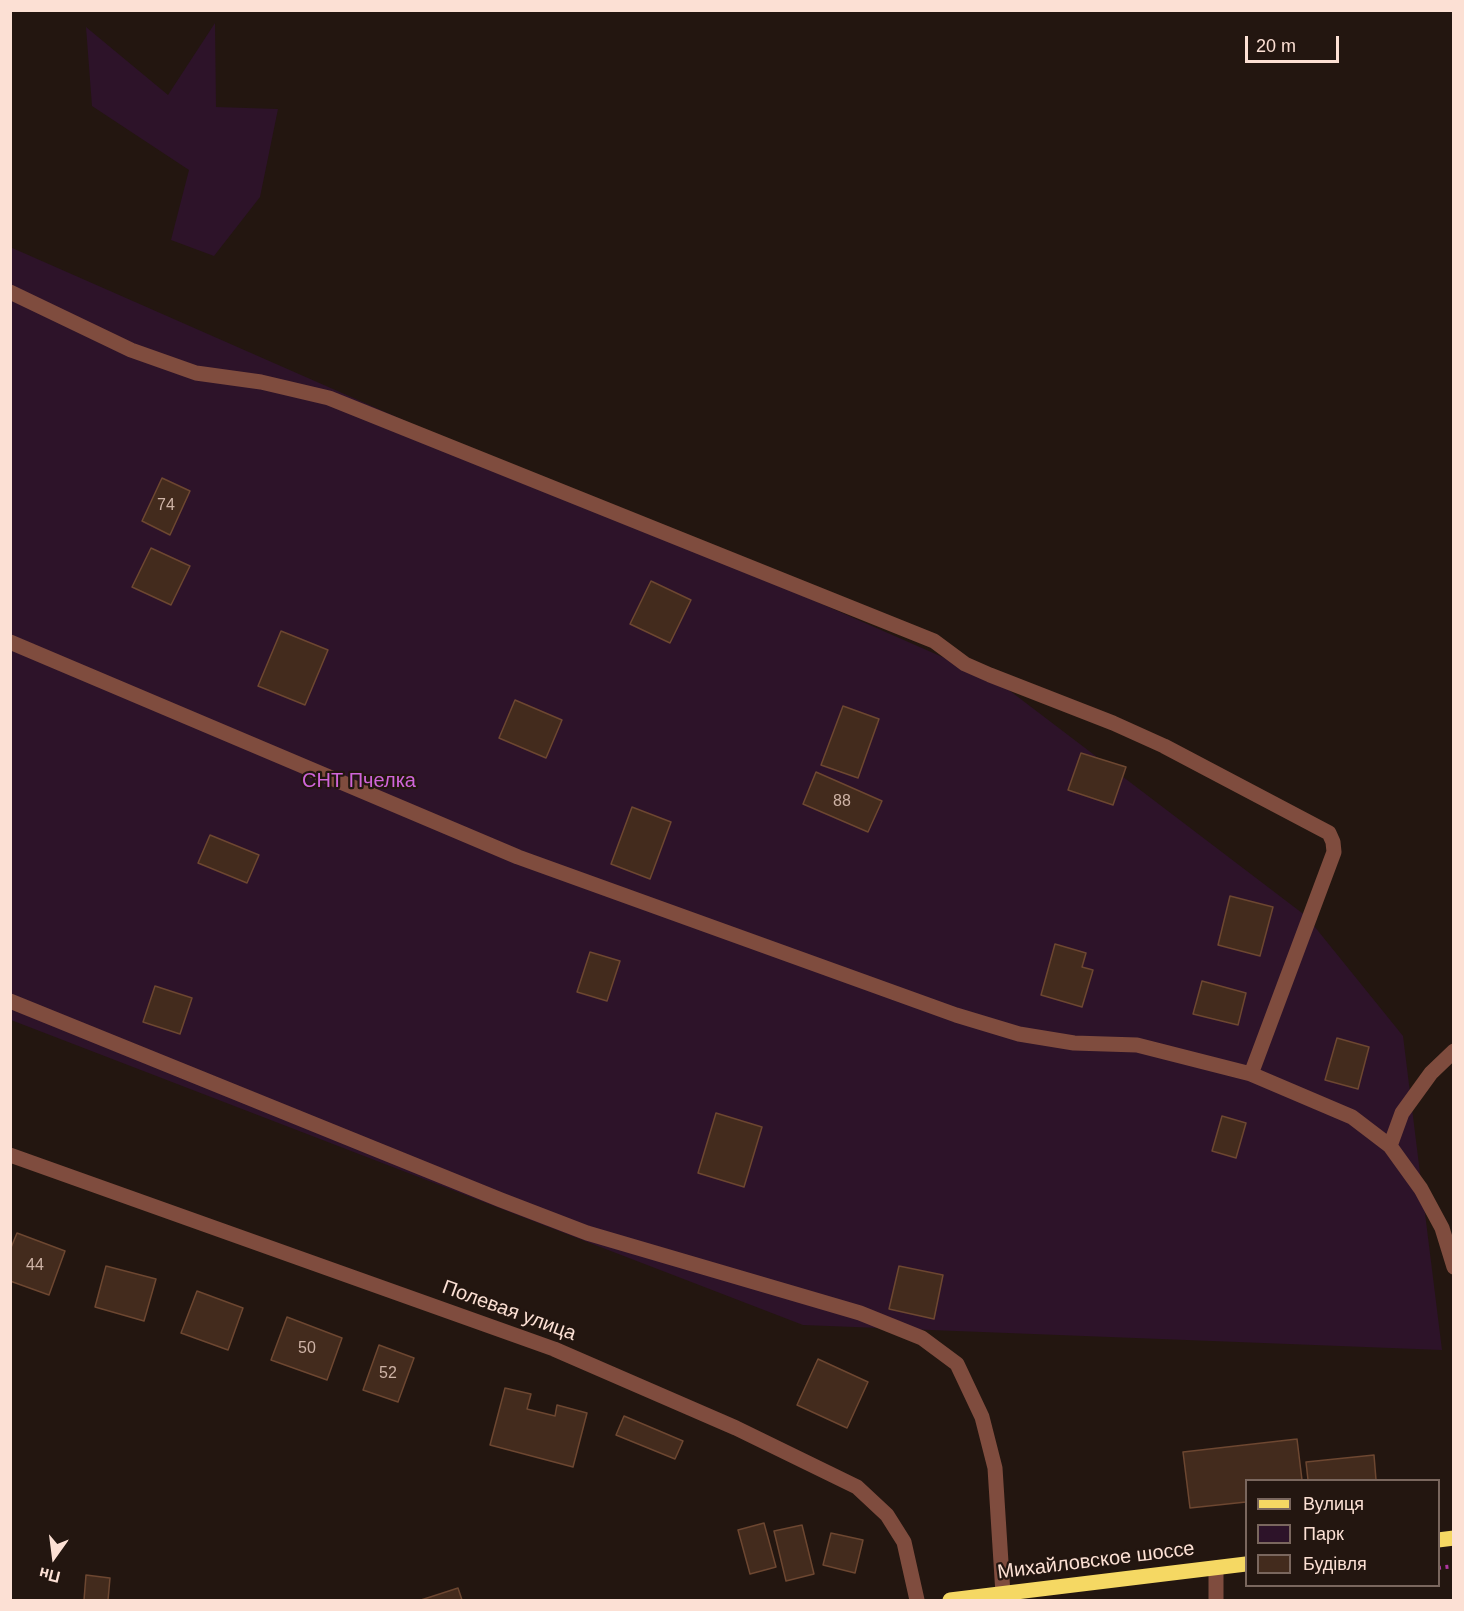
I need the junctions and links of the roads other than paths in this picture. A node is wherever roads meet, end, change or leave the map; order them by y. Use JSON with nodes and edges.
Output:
{"nodes":[{"id":1,"x":10,"y":292,"type":"edge"},
{"id":2,"x":10,"y":642,"type":"edge"},
{"id":3,"x":10,"y":1001,"type":"edge"},
{"id":4,"x":1454,"y":1051,"type":"edge"},
{"id":5,"x":1251,"y":1074,"type":"junction"},
{"id":6,"x":1390,"y":1146,"type":"junction"},
{"id":7,"x":10,"y":1155,"type":"edge"},
{"id":8,"x":1454,"y":1268,"type":"edge"},
{"id":9,"x":1245,"y":1564,"type":"edge"},
{"id":10,"x":1216,"y":1568,"type":"junction"},
{"id":11,"x":1003,"y":1594,"type":"junction"},
{"id":12,"x":917,"y":1600,"type":"edge"},
{"id":13,"x":950,"y":1600,"type":"edge"},
{"id":14,"x":1216,"y":1600,"type":"edge"}],
"edges":[{"from":1,"to":5,"type":"street"},
{"from":2,"to":5,"type":"street"},
{"from":3,"to":11,"type":"street"},
{"from":4,"to":6,"type":"street"},
{"from":5,"to":6,"type":"street"},
{"from":6,"to":8,"type":"street"},
{"from":7,"to":12,"type":"street","name":"Полевая улица"},
{"from":9,"to":10,"type":"main road","name":"Михайловское шоссе"},
{"from":10,"to":11,"type":"main road","name":"Михайловское шоссе"},
{"from":10,"to":14,"type":"street"},
{"from":11,"to":13,"type":"main road","name":"Михайловское шоссе"}]}
